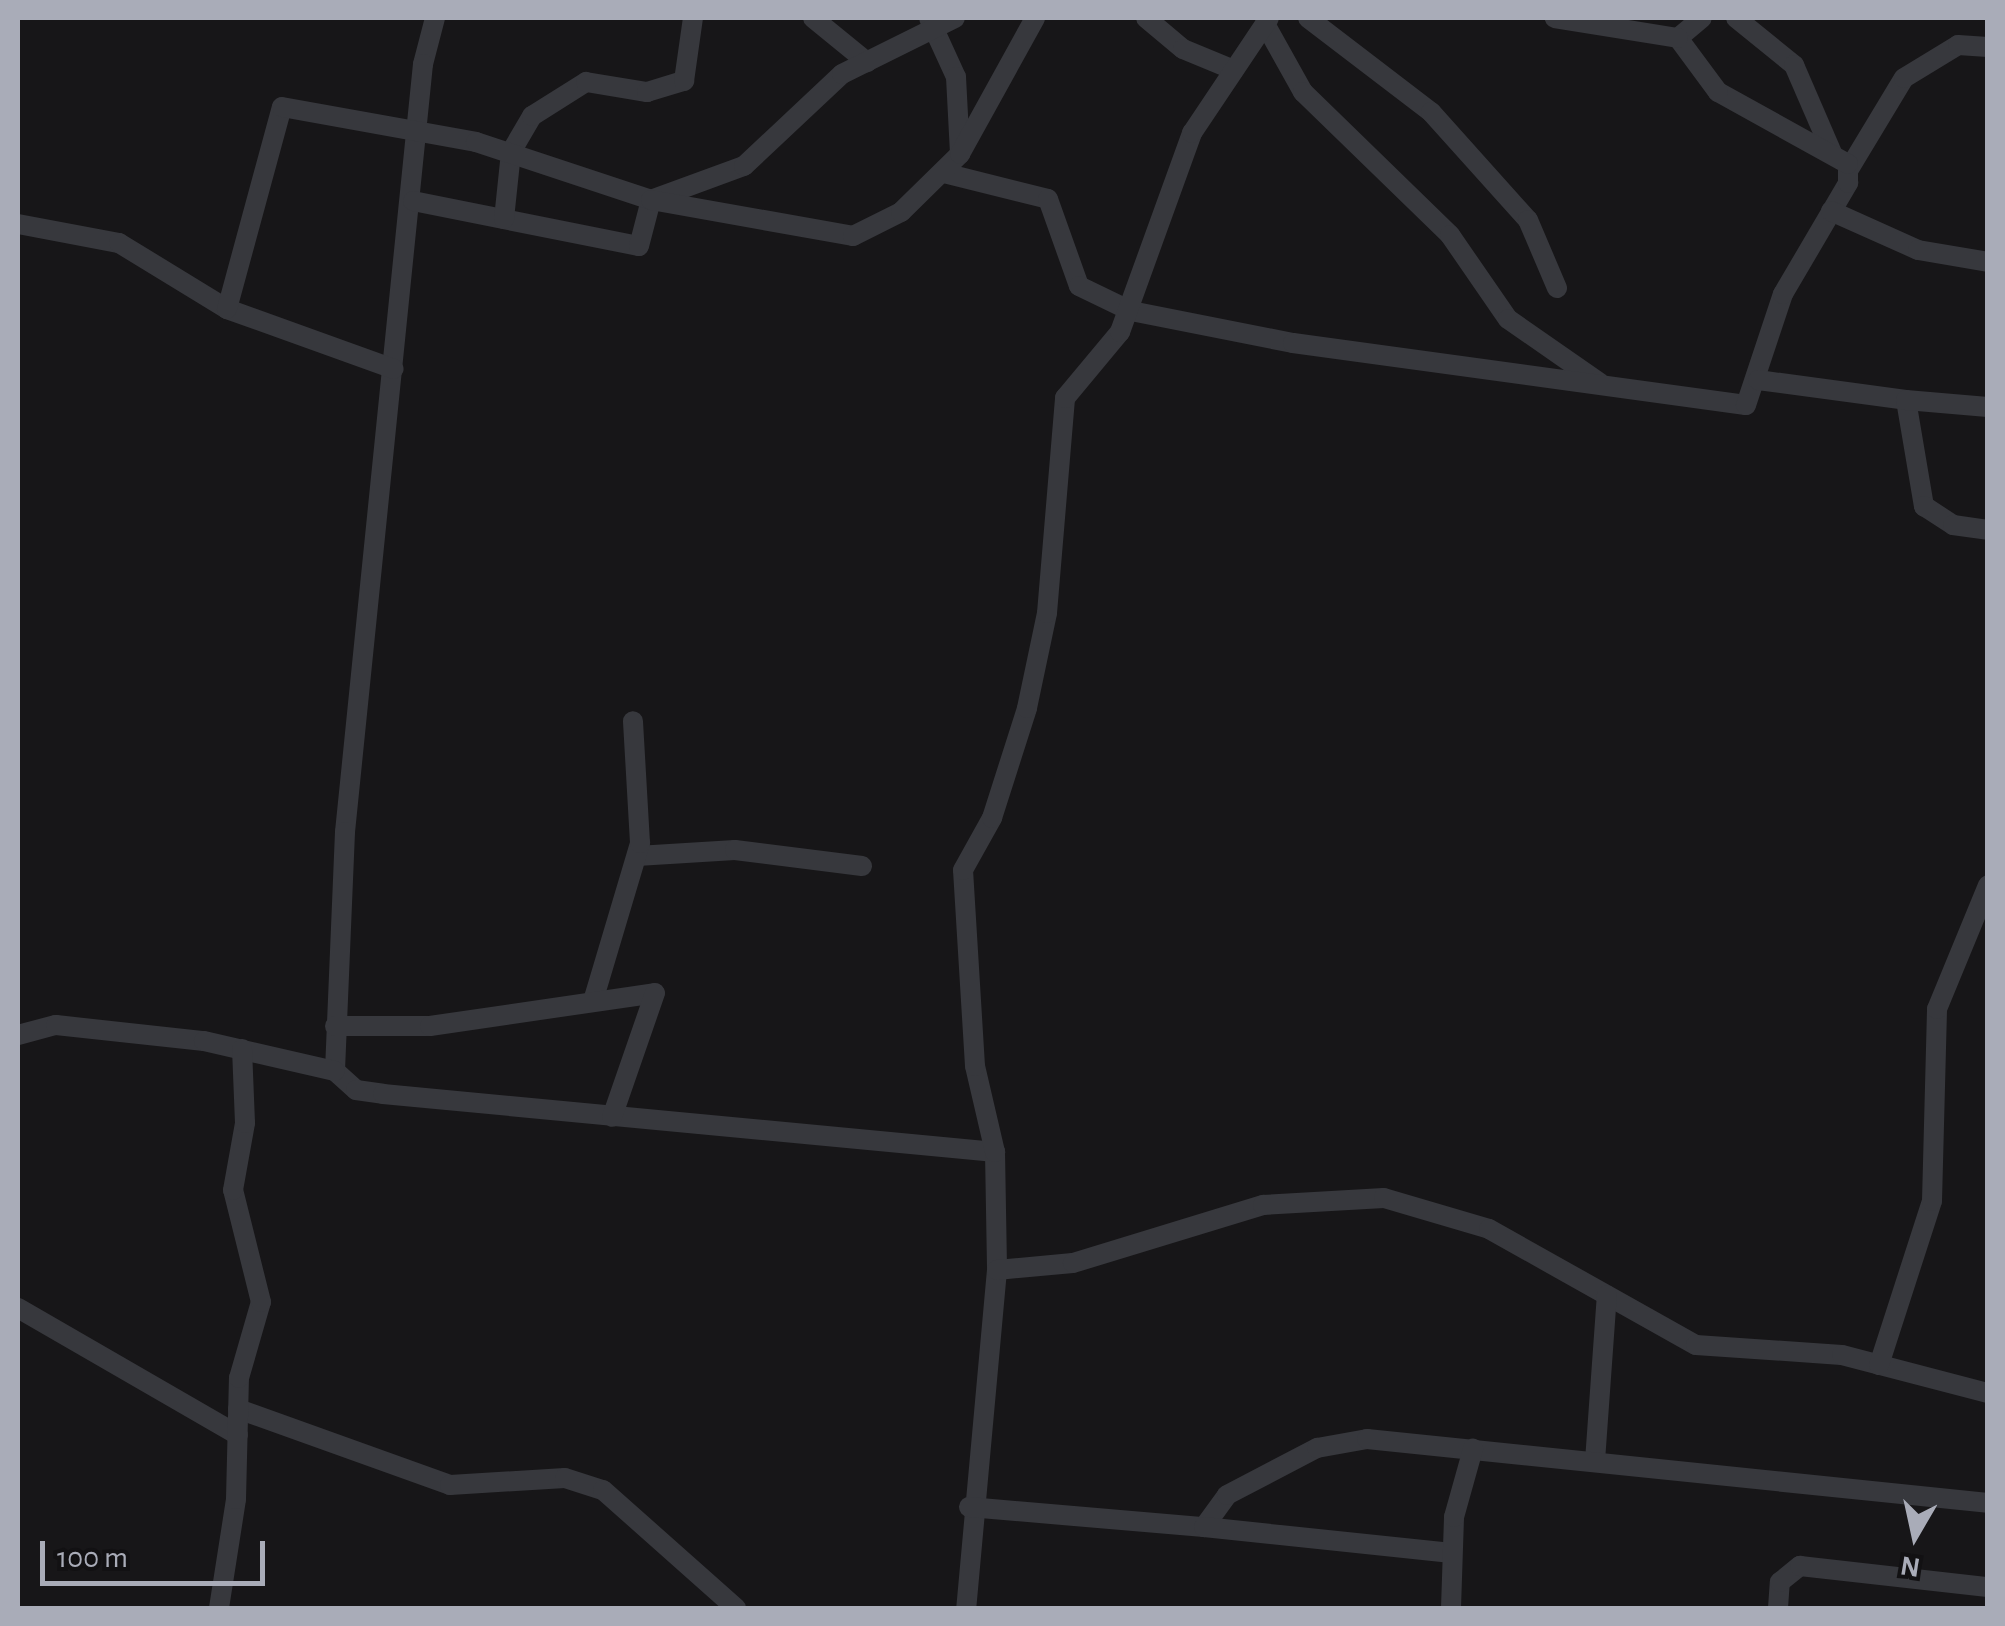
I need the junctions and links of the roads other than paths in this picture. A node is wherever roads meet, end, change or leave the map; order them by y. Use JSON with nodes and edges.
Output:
{"nodes":[{"id":1,"x":435,"y":18,"type":"edge"},
{"id":2,"x":694,"y":18,"type":"edge"},
{"id":3,"x":814,"y":18,"type":"edge"},
{"id":4,"x":1035,"y":18,"type":"edge"},
{"id":5,"x":1146,"y":18,"type":"edge"},
{"id":6,"x":1308,"y":18,"type":"edge"},
{"id":7,"x":1555,"y":18,"type":"edge"},
{"id":8,"x":1702,"y":18,"type":"edge"},
{"id":9,"x":1736,"y":18,"type":"edge"},
{"id":10,"x":1268,"y":20,"type":"edge"},
{"id":11,"x":941,"y":22,"type":"edge"},
{"id":12,"x":1678,"y":38,"type":"junction"},
{"id":13,"x":1988,"y":47,"type":"edge"},
{"id":14,"x":867,"y":62,"type":"junction"},
{"id":15,"x":1234,"y":70,"type":"junction"},
{"id":16,"x":418,"y":132,"type":"junction"},
{"id":17,"x":511,"y":152,"type":"junction"},
{"id":18,"x":1832,"y":153,"type":"junction"},
{"id":19,"x":960,"y":154,"type":"junction"},
{"id":20,"x":1849,"y":169,"type":"junction"},
{"id":21,"x":944,"y":173,"type":"junction"},
{"id":22,"x":413,"y":200,"type":"junction"},
{"id":23,"x":651,"y":200,"type":"junction"},
{"id":24,"x":1830,"y":211,"type":"junction"},
{"id":25,"x":504,"y":219,"type":"junction"},
{"id":26,"x":18,"y":224,"type":"edge"},
{"id":27,"x":1988,"y":262,"type":"edge"},
{"id":28,"x":1557,"y":288,"type":"dead end"},
{"id":29,"x":227,"y":309,"type":"junction"},
{"id":30,"x":1131,"y":311,"type":"junction"},
{"id":31,"x":394,"y":368,"type":"junction"},
{"id":32,"x":1758,"y":380,"type":"junction"},
{"id":33,"x":1605,"y":386,"type":"junction"},
{"id":34,"x":1906,"y":400,"type":"junction"},
{"id":35,"x":1988,"y":407,"type":"edge"},
{"id":36,"x":1988,"y":530,"type":"edge"},
{"id":37,"x":633,"y":721,"type":"dead end"},
{"id":38,"x":637,"y":856,"type":"junction"},
{"id":39,"x":862,"y":866,"type":"dead end"},
{"id":40,"x":1986,"y":891,"type":"edge"},
{"id":41,"x":593,"y":1001,"type":"junction"},
{"id":42,"x":335,"y":1026,"type":"junction"},
{"id":43,"x":18,"y":1035,"type":"edge"},
{"id":44,"x":242,"y":1048,"type":"junction"},
{"id":45,"x":335,"y":1071,"type":"junction"},
{"id":46,"x":612,"y":1116,"type":"junction"},
{"id":47,"x":994,"y":1152,"type":"junction"},
{"id":48,"x":998,"y":1270,"type":"junction"},
{"id":49,"x":1607,"y":1295,"type":"junction"},
{"id":50,"x":18,"y":1308,"type":"edge"},
{"id":51,"x":1878,"y":1365,"type":"junction"},
{"id":52,"x":1988,"y":1393,"type":"edge"},
{"id":53,"x":238,"y":1410,"type":"junction"},
{"id":54,"x":238,"y":1435,"type":"junction"},
{"id":55,"x":1473,"y":1449,"type":"junction"},
{"id":56,"x":1595,"y":1461,"type":"junction"},
{"id":57,"x":1988,"y":1502,"type":"edge"},
{"id":58,"x":969,"y":1507,"type":"junction"},
{"id":59,"x":1204,"y":1527,"type":"junction"},
{"id":60,"x":1452,"y":1553,"type":"junction"},
{"id":61,"x":1988,"y":1587,"type":"edge"},
{"id":62,"x":219,"y":1608,"type":"edge"},
{"id":63,"x":736,"y":1608,"type":"edge"},
{"id":64,"x":966,"y":1608,"type":"edge"},
{"id":65,"x":1450,"y":1608,"type":"edge"},
{"id":66,"x":1778,"y":1608,"type":"edge"}],
"edges":[{"from":1,"to":16,"type":"street"},
{"from":2,"to":17,"type":"street"},
{"from":3,"to":14,"type":"street"},
{"from":4,"to":19,"type":"street"},
{"from":5,"to":15,"type":"street"},
{"from":6,"to":28,"type":"street"},
{"from":7,"to":12,"type":"street"},
{"from":8,"to":12,"type":"street"},
{"from":9,"to":18,"type":"street"},
{"from":10,"to":15,"type":"street"},
{"from":10,"to":33,"type":"street"},
{"from":11,"to":14,"type":"street"},
{"from":11,"to":19,"type":"street"},
{"from":12,"to":18,"type":"street"},
{"from":13,"to":20,"type":"street"},
{"from":14,"to":23,"type":"street"},
{"from":15,"to":30,"type":"street"},
{"from":16,"to":17,"type":"street"},
{"from":16,"to":22,"type":"street"},
{"from":16,"to":29,"type":"street"},
{"from":17,"to":23,"type":"street"},
{"from":17,"to":25,"type":"street"},
{"from":18,"to":20,"type":"street"},
{"from":19,"to":21,"type":"street"},
{"from":20,"to":24,"type":"street"},
{"from":21,"to":23,"type":"street"},
{"from":21,"to":30,"type":"street"},
{"from":22,"to":25,"type":"street"},
{"from":22,"to":31,"type":"street"},
{"from":23,"to":25,"type":"street"},
{"from":24,"to":27,"type":"street"},
{"from":24,"to":32,"type":"street"},
{"from":26,"to":29,"type":"street"},
{"from":29,"to":31,"type":"street"},
{"from":30,"to":33,"type":"street"},
{"from":30,"to":47,"type":"street"},
{"from":31,"to":42,"type":"street"},
{"from":32,"to":33,"type":"street"},
{"from":32,"to":34,"type":"street"},
{"from":34,"to":35,"type":"street"},
{"from":34,"to":36,"type":"street"},
{"from":37,"to":38,"type":"street"},
{"from":38,"to":39,"type":"street"},
{"from":38,"to":41,"type":"street"},
{"from":40,"to":51,"type":"street"},
{"from":41,"to":42,"type":"street"},
{"from":41,"to":46,"type":"street"},
{"from":42,"to":45,"type":"street"},
{"from":43,"to":44,"type":"street"},
{"from":44,"to":45,"type":"street"},
{"from":44,"to":53,"type":"street"},
{"from":45,"to":46,"type":"street"},
{"from":46,"to":47,"type":"street"},
{"from":47,"to":48,"type":"street"},
{"from":48,"to":49,"type":"street"},
{"from":48,"to":58,"type":"street"},
{"from":49,"to":51,"type":"street"},
{"from":49,"to":56,"type":"street"},
{"from":50,"to":54,"type":"street"},
{"from":51,"to":52,"type":"street"},
{"from":53,"to":54,"type":"street"},
{"from":53,"to":63,"type":"street"},
{"from":54,"to":62,"type":"street"},
{"from":55,"to":56,"type":"street"},
{"from":55,"to":59,"type":"street"},
{"from":55,"to":60,"type":"street"},
{"from":56,"to":57,"type":"street"},
{"from":58,"to":59,"type":"street"},
{"from":58,"to":64,"type":"street"},
{"from":59,"to":60,"type":"street"},
{"from":60,"to":65,"type":"street"},
{"from":61,"to":66,"type":"street"}]}
